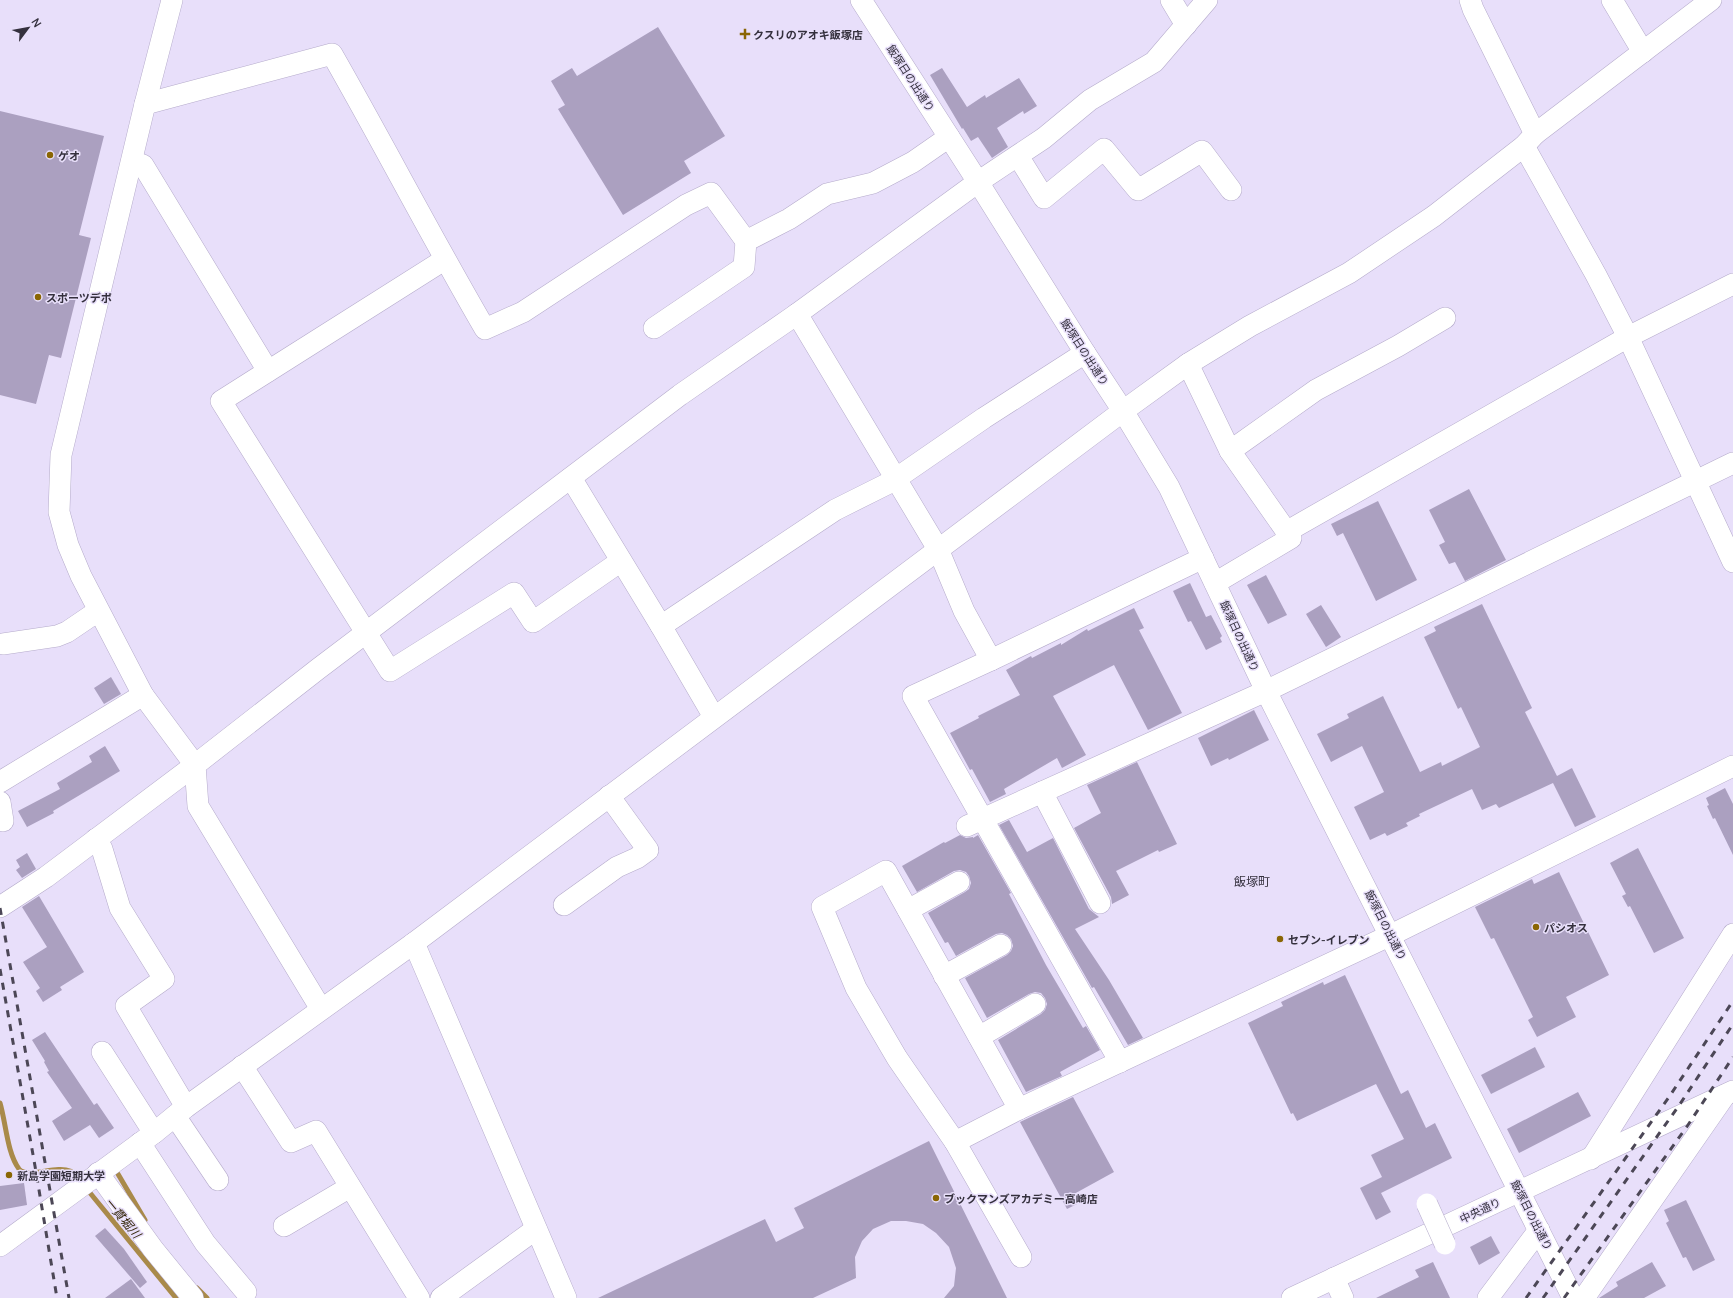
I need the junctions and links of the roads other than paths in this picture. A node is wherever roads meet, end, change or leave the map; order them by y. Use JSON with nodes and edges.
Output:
{"nodes":[{"id":1,"x":172,"y":0,"type":"edge"},
{"id":2,"x":861,"y":0,"type":"edge"},
{"id":3,"x":1171,"y":0,"type":"edge"},
{"id":4,"x":1207,"y":0,"type":"edge"},
{"id":5,"x":1470,"y":0,"type":"edge"},
{"id":6,"x":1612,"y":0,"type":"edge"},
{"id":7,"x":1711,"y":0,"type":"edge"},
{"id":8,"x":1186,"y":25,"type":"junction"},
{"id":9,"x":1643,"y":52,"type":"junction"},
{"id":10,"x":145,"y":104,"type":"junction"},
{"id":11,"x":949,"y":137,"type":"junction"},
{"id":12,"x":1530,"y":140,"type":"junction"},
{"id":13,"x":1018,"y":156,"type":"junction"},
{"id":14,"x":132,"y":161,"type":"junction"},
{"id":15,"x":978,"y":182,"type":"junction"},
{"id":16,"x":1231,"y":190,"type":"dead end"},
{"id":17,"x":746,"y":241,"type":"junction"},
{"id":18,"x":444,"y":260,"type":"junction"},
{"id":19,"x":1733,"y":284,"type":"edge"},
{"id":20,"x":797,"y":314,"type":"junction"},
{"id":21,"x":1445,"y":318,"type":"dead end"},
{"id":22,"x":654,"y":328,"type":"dead end"},
{"id":23,"x":1628,"y":337,"type":"junction"},
{"id":24,"x":1084,"y":353,"type":"junction"},
{"id":25,"x":1188,"y":364,"type":"junction"},
{"id":26,"x":268,"y":371,"type":"junction"},
{"id":27,"x":1123,"y":411,"type":"junction"},
{"id":28,"x":1230,"y":451,"type":"junction"},
{"id":29,"x":1733,"y":463,"type":"edge"},
{"id":30,"x":571,"y":478,"type":"junction"},
{"id":31,"x":896,"y":479,"type":"junction"},
{"id":32,"x":1694,"y":480,"type":"junction"},
{"id":33,"x":1286,"y":532,"type":"junction"},
{"id":34,"x":938,"y":549,"type":"junction"},
{"id":35,"x":1203,"y":558,"type":"junction"},
{"id":36,"x":621,"y":561,"type":"junction"},
{"id":37,"x":1733,"y":562,"type":"edge"},
{"id":38,"x":1215,"y":583,"type":"junction"},
{"id":39,"x":98,"y":611,"type":"junction"},
{"id":40,"x":661,"y":626,"type":"junction"},
{"id":41,"x":366,"y":633,"type":"junction"},
{"id":42,"x":3,"y":644,"type":"dead end"},
{"id":43,"x":991,"y":660,"type":"junction"},
{"id":44,"x":1266,"y":690,"type":"junction"},
{"id":45,"x":143,"y":695,"type":"junction"},
{"id":46,"x":714,"y":717,"type":"junction"},
{"id":47,"x":195,"y":765,"type":"junction"},
{"id":48,"x":1733,"y":766,"type":"edge"},
{"id":49,"x":0,"y":782,"type":"edge"},
{"id":50,"x":1042,"y":792,"type":"junction"},
{"id":51,"x":609,"y":796,"type":"junction"},
{"id":52,"x":974,"y":823,"type":"junction"},
{"id":53,"x":96,"y":839,"type":"junction"},
{"id":54,"x":959,"y":882,"type":"dead end"},
{"id":55,"x":1100,"y":903,"type":"dead end"},
{"id":56,"x":564,"y":905,"type":"dead end"},
{"id":57,"x":0,"y":907,"type":"edge"},
{"id":58,"x":908,"y":910,"type":"junction"},
{"id":59,"x":1733,"y":934,"type":"edge"},
{"id":60,"x":1390,"y":935,"type":"junction"},
{"id":61,"x":414,"y":943,"type":"junction"},
{"id":62,"x":1001,"y":945,"type":"dead end"},
{"id":63,"x":944,"y":976,"type":"junction"},
{"id":64,"x":1035,"y":1004,"type":"dead end"},
{"id":65,"x":321,"y":1009,"type":"junction"},
{"id":66,"x":979,"y":1037,"type":"junction"},
{"id":67,"x":102,"y":1052,"type":"dead end"},
{"id":68,"x":1120,"y":1062,"type":"junction"},
{"id":69,"x":242,"y":1066,"type":"junction"},
{"id":70,"x":1731,"y":1089,"type":"edge"},
{"id":71,"x":1019,"y":1109,"type":"junction"},
{"id":72,"x":180,"y":1112,"type":"junction"},
{"id":73,"x":147,"y":1138,"type":"junction"},
{"id":74,"x":955,"y":1142,"type":"junction"},
{"id":75,"x":1591,"y":1158,"type":"junction"},
{"id":76,"x":218,"y":1180,"type":"dead end"},
{"id":77,"x":88,"y":1181,"type":"junction"},
{"id":78,"x":350,"y":1187,"type":"junction"},
{"id":79,"x":1520,"y":1191,"type":"junction"},
{"id":80,"x":1427,"y":1204,"type":"dead end"},
{"id":81,"x":284,"y":1226,"type":"dead end"},
{"id":82,"x":536,"y":1229,"type":"junction"},
{"id":83,"x":1539,"y":1230,"type":"junction"},
{"id":84,"x":1445,"y":1244,"type":"dead end"},
{"id":85,"x":0,"y":1246,"type":"edge"},
{"id":86,"x":1021,"y":1257,"type":"dead end"},
{"id":87,"x":1334,"y":1278,"type":"junction"},
{"id":88,"x":246,"y":1292,"type":"dead end"},
{"id":89,"x":193,"y":1298,"type":"edge"},
{"id":90,"x":418,"y":1298,"type":"edge"},
{"id":91,"x":441,"y":1298,"type":"edge"},
{"id":92,"x":566,"y":1298,"type":"edge"},
{"id":93,"x":1292,"y":1298,"type":"edge"},
{"id":94,"x":1343,"y":1298,"type":"edge"},
{"id":95,"x":1488,"y":1298,"type":"edge"},
{"id":96,"x":1573,"y":1298,"type":"edge"},
{"id":97,"x":1584,"y":1298,"type":"edge"}],
"edges":[{"from":1,"to":10,"type":"street"},
{"from":2,"to":11,"type":"street","name":"飯塚日の出通り"},
{"from":3,"to":8,"type":"street"},
{"from":4,"to":8,"type":"street"},
{"from":5,"to":12,"type":"street"},
{"from":6,"to":9,"type":"street"},
{"from":7,"to":9,"type":"street"},
{"from":8,"to":13,"type":"street"},
{"from":9,"to":12,"type":"street"},
{"from":10,"to":14,"type":"street"},
{"from":10,"to":18,"type":"street"},
{"from":11,"to":15,"type":"street","name":"飯塚日の出通り"},
{"from":11,"to":17,"type":"street"},
{"from":12,"to":23,"type":"street"},
{"from":12,"to":25,"type":"street"},
{"from":13,"to":15,"type":"street"},
{"from":13,"to":16,"type":"street"},
{"from":14,"to":26,"type":"street"},
{"from":14,"to":39,"type":"street"},
{"from":15,"to":20,"type":"street"},
{"from":15,"to":24,"type":"street","name":"飯塚日の出通り"},
{"from":17,"to":18,"type":"street"},
{"from":17,"to":22,"type":"street"},
{"from":18,"to":26,"type":"street"},
{"from":19,"to":23,"type":"street"},
{"from":20,"to":30,"type":"street"},
{"from":20,"to":31,"type":"street"},
{"from":21,"to":28,"type":"street"},
{"from":23,"to":32,"type":"street"},
{"from":23,"to":33,"type":"street"},
{"from":24,"to":27,"type":"street","name":"飯塚日の出通り"},
{"from":24,"to":31,"type":"street"},
{"from":25,"to":27,"type":"street"},
{"from":25,"to":28,"type":"street"},
{"from":26,"to":41,"type":"street"},
{"from":27,"to":34,"type":"street"},
{"from":27,"to":35,"type":"street","name":"飯塚日の出通り"},
{"from":28,"to":33,"type":"street"},
{"from":29,"to":32,"type":"street"},
{"from":30,"to":36,"type":"street"},
{"from":30,"to":41,"type":"street"},
{"from":31,"to":34,"type":"street"},
{"from":31,"to":40,"type":"street"},
{"from":32,"to":37,"type":"street"},
{"from":32,"to":44,"type":"street"},
{"from":33,"to":38,"type":"street"},
{"from":34,"to":43,"type":"street"},
{"from":34,"to":46,"type":"street"},
{"from":35,"to":38,"type":"street","name":"飯塚日の出通り"},
{"from":35,"to":43,"type":"street"},
{"from":36,"to":40,"type":"street"},
{"from":36,"to":41,"type":"street"},
{"from":38,"to":44,"type":"street","name":"飯塚日の出通り"},
{"from":39,"to":42,"type":"street"},
{"from":39,"to":45,"type":"street"},
{"from":40,"to":46,"type":"street"},
{"from":41,"to":47,"type":"street"},
{"from":43,"to":52,"type":"street"},
{"from":44,"to":50,"type":"street"},
{"from":44,"to":60,"type":"street","name":"飯塚日の出通り"},
{"from":45,"to":47,"type":"street"},
{"from":45,"to":49,"type":"street"},
{"from":46,"to":51,"type":"street"},
{"from":47,"to":53,"type":"street"},
{"from":47,"to":65,"type":"street"},
{"from":48,"to":60,"type":"street"},
{"from":50,"to":52,"type":"street"},
{"from":50,"to":55,"type":"street"},
{"from":51,"to":56,"type":"street"},
{"from":51,"to":61,"type":"street"},
{"from":52,"to":68,"type":"street"},
{"from":53,"to":57,"type":"street"},
{"from":53,"to":72,"type":"street"},
{"from":54,"to":58,"type":"street"},
{"from":58,"to":63,"type":"street"},
{"from":58,"to":74,"type":"street"},
{"from":59,"to":75,"type":"street"},
{"from":60,"to":68,"type":"street"},
{"from":60,"to":79,"type":"street","name":"飯塚日の出通り"},
{"from":61,"to":65,"type":"street"},
{"from":61,"to":82,"type":"street"},
{"from":62,"to":63,"type":"street"},
{"from":63,"to":66,"type":"street"},
{"from":64,"to":66,"type":"street"},
{"from":65,"to":69,"type":"street"},
{"from":66,"to":71,"type":"street"},
{"from":67,"to":73,"type":"street"},
{"from":68,"to":71,"type":"street"},
{"from":69,"to":72,"type":"street"},
{"from":69,"to":78,"type":"street"},
{"from":70,"to":75,"type":"street","name":"中央通り"},
{"from":70,"to":97,"type":"street"},
{"from":71,"to":74,"type":"street"},
{"from":72,"to":73,"type":"street"},
{"from":72,"to":76,"type":"street"},
{"from":73,"to":77,"type":"street"},
{"from":73,"to":88,"type":"street"},
{"from":74,"to":86,"type":"street"},
{"from":75,"to":79,"type":"street","name":"中央通り"},
{"from":77,"to":85,"type":"street"},
{"from":77,"to":89,"type":"street"},
{"from":78,"to":81,"type":"street"},
{"from":78,"to":90,"type":"street"},
{"from":79,"to":83,"type":"street","name":"飯塚日の出通り"},
{"from":79,"to":87,"type":"street","name":"中央通り"},
{"from":80,"to":84,"type":"street","bridge":true},
{"from":82,"to":91,"type":"street"},
{"from":82,"to":92,"type":"street"},
{"from":83,"to":95,"type":"street"},
{"from":83,"to":96,"type":"street","name":"飯塚日の出通り"},
{"from":87,"to":93,"type":"street","name":"中央通り"},
{"from":87,"to":94,"type":"street"}]}
